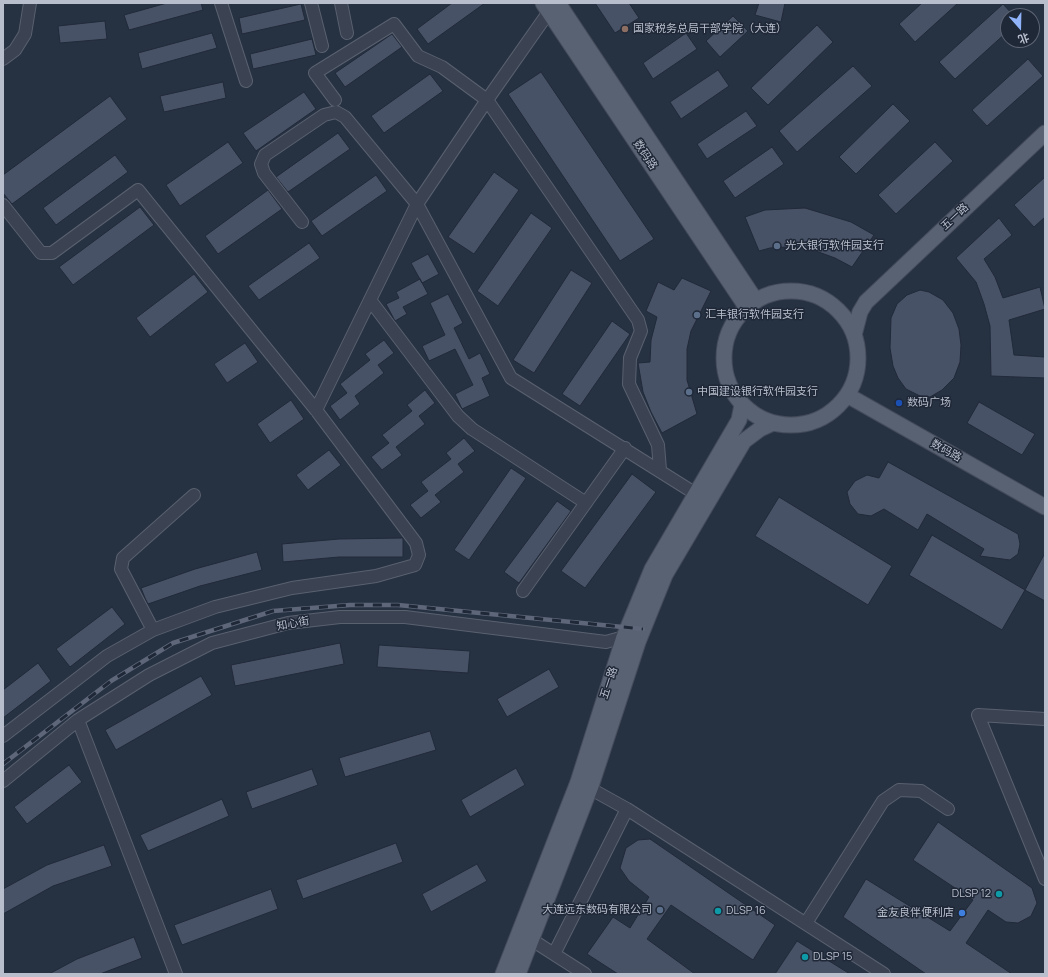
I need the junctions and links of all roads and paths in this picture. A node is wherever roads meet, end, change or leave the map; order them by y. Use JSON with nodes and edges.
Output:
{"nodes":[{"id":1,"x":30,"y":3,"type":"edge"},
{"id":2,"x":221,"y":3,"type":"edge"},
{"id":3,"x":311,"y":3,"type":"edge"},
{"id":4,"x":341,"y":3,"type":"edge"},
{"id":5,"x":551,"y":5,"type":"edge"},
{"id":6,"x":346,"y":33,"type":"dead end"},
{"id":7,"x":322,"y":46,"type":"dead end"},
{"id":8,"x":3,"y":59,"type":"edge"},
{"id":9,"x":246,"y":81,"type":"dead end"},
{"id":10,"x":335,"y":100,"type":"dead end"},
{"id":11,"x":487,"y":100,"type":"junction"},
{"id":12,"x":1045,"y":133,"type":"edge"},
{"id":13,"x":417,"y":204,"type":"junction"},
{"id":14,"x":3,"y":205,"type":"edge"},
{"id":15,"x":302,"y":222,"type":"dead end"},
{"id":16,"x":370,"y":300,"type":"junction"},
{"id":17,"x":866,"y":302,"type":"junction"},
{"id":18,"x":752,"y":305,"type":"junction"},
{"id":19,"x":832,"y":305,"type":"junction"},
{"id":20,"x":854,"y":335,"type":"junction"},
{"id":21,"x":847,"y":395,"type":"junction"},
{"id":22,"x":742,"y":404,"type":"junction"},
{"id":23,"x":316,"y":410,"type":"junction"},
{"id":24,"x":774,"y":423,"type":"junction"},
{"id":25,"x":625,"y":448,"type":"junction"},
{"id":26,"x":660,"y":470,"type":"junction"},
{"id":27,"x":696,"y":494,"type":"junction"},
{"id":28,"x":194,"y":495,"type":"dead end"},
{"id":29,"x":586,"y":503,"type":"junction"},
{"id":30,"x":1045,"y":507,"type":"edge"},
{"id":31,"x":523,"y":591,"type":"dead end"},
{"id":32,"x":153,"y":630,"type":"junction"},
{"id":33,"x":624,"y":637,"type":"junction"},
{"id":34,"x":1045,"y":719,"type":"edge"},
{"id":35,"x":78,"y":720,"type":"junction"},
{"id":36,"x":3,"y":736,"type":"edge"},
{"id":37,"x":3,"y":781,"type":"edge"},
{"id":38,"x":584,"y":785,"type":"junction"},
{"id":39,"x":628,"y":809,"type":"junction"},
{"id":40,"x":948,"y":809,"type":"dead end"},
{"id":41,"x":1045,"y":879,"type":"edge"},
{"id":42,"x":806,"y":923,"type":"junction"},
{"id":43,"x":522,"y":928,"type":"junction"},
{"id":44,"x":532,"y":940,"type":"junction"},
{"id":45,"x":554,"y":954,"type":"junction"},
{"id":46,"x":176,"y":974,"type":"edge"},
{"id":47,"x":503,"y":974,"type":"edge"},
{"id":48,"x":518,"y":974,"type":"edge"},
{"id":49,"x":584,"y":974,"type":"edge"},
{"id":50,"x":884,"y":974,"type":"edge"}],
"edges":[{"from":1,"to":8,"type":"street"},
{"from":2,"to":9,"type":"street"},
{"from":3,"to":7,"type":"street"},
{"from":4,"to":6,"type":"street"},
{"from":5,"to":11,"type":"street"},
{"from":5,"to":18,"type":"main road","name":"数码路"},
{"from":10,"to":11,"type":"street"},
{"from":11,"to":13,"type":"street"},
{"from":11,"to":26,"type":"street"},
{"from":12,"to":17,"type":"main road","name":"五一路"},
{"from":13,"to":15,"type":"street"},
{"from":13,"to":16,"type":"street"},
{"from":13,"to":25,"type":"street"},
{"from":14,"to":23,"type":"street"},
{"from":16,"to":23,"type":"street"},
{"from":16,"to":29,"type":"street"},
{"from":17,"to":19,"type":"main road"},
{"from":17,"to":20,"type":"main road"},
{"from":18,"to":19,"type":"main road"},
{"from":18,"to":22,"type":"main road"},
{"from":19,"to":20,"type":"main road"},
{"from":20,"to":21,"type":"main road"},
{"from":21,"to":24,"type":"main road"},
{"from":21,"to":30,"type":"main road","name":"数码路"},
{"from":22,"to":24,"type":"main road"},
{"from":22,"to":27,"type":"main road","name":"五一路"},
{"from":23,"to":32,"type":"street"},
{"from":24,"to":38,"type":"main road","name":"五一路"},
{"from":25,"to":26,"type":"street"},
{"from":25,"to":29,"type":"street"},
{"from":26,"to":27,"type":"street"},
{"from":27,"to":33,"type":"main road","name":"五一路"},
{"from":28,"to":32,"type":"street"},
{"from":29,"to":31,"type":"street"},
{"from":32,"to":36,"type":"street"},
{"from":33,"to":35,"type":"street","name":"知心街"},
{"from":33,"to":38,"type":"main road","name":"五一路"},
{"from":34,"to":41,"type":"street"},
{"from":35,"to":37,"type":"street","name":"知心街"},
{"from":35,"to":46,"type":"street"},
{"from":38,"to":39,"type":"street"},
{"from":38,"to":43,"type":"main road","name":"五一路"},
{"from":38,"to":44,"type":"main road","name":"五一路"},
{"from":39,"to":42,"type":"street"},
{"from":39,"to":45,"type":"street"},
{"from":40,"to":42,"type":"street"},
{"from":42,"to":50,"type":"street"},
{"from":43,"to":44,"type":"street"},
{"from":43,"to":47,"type":"main road","name":"五一路"},
{"from":44,"to":45,"type":"street"},
{"from":44,"to":48,"type":"main road","name":"五一路"},
{"from":45,"to":49,"type":"street"}]}
